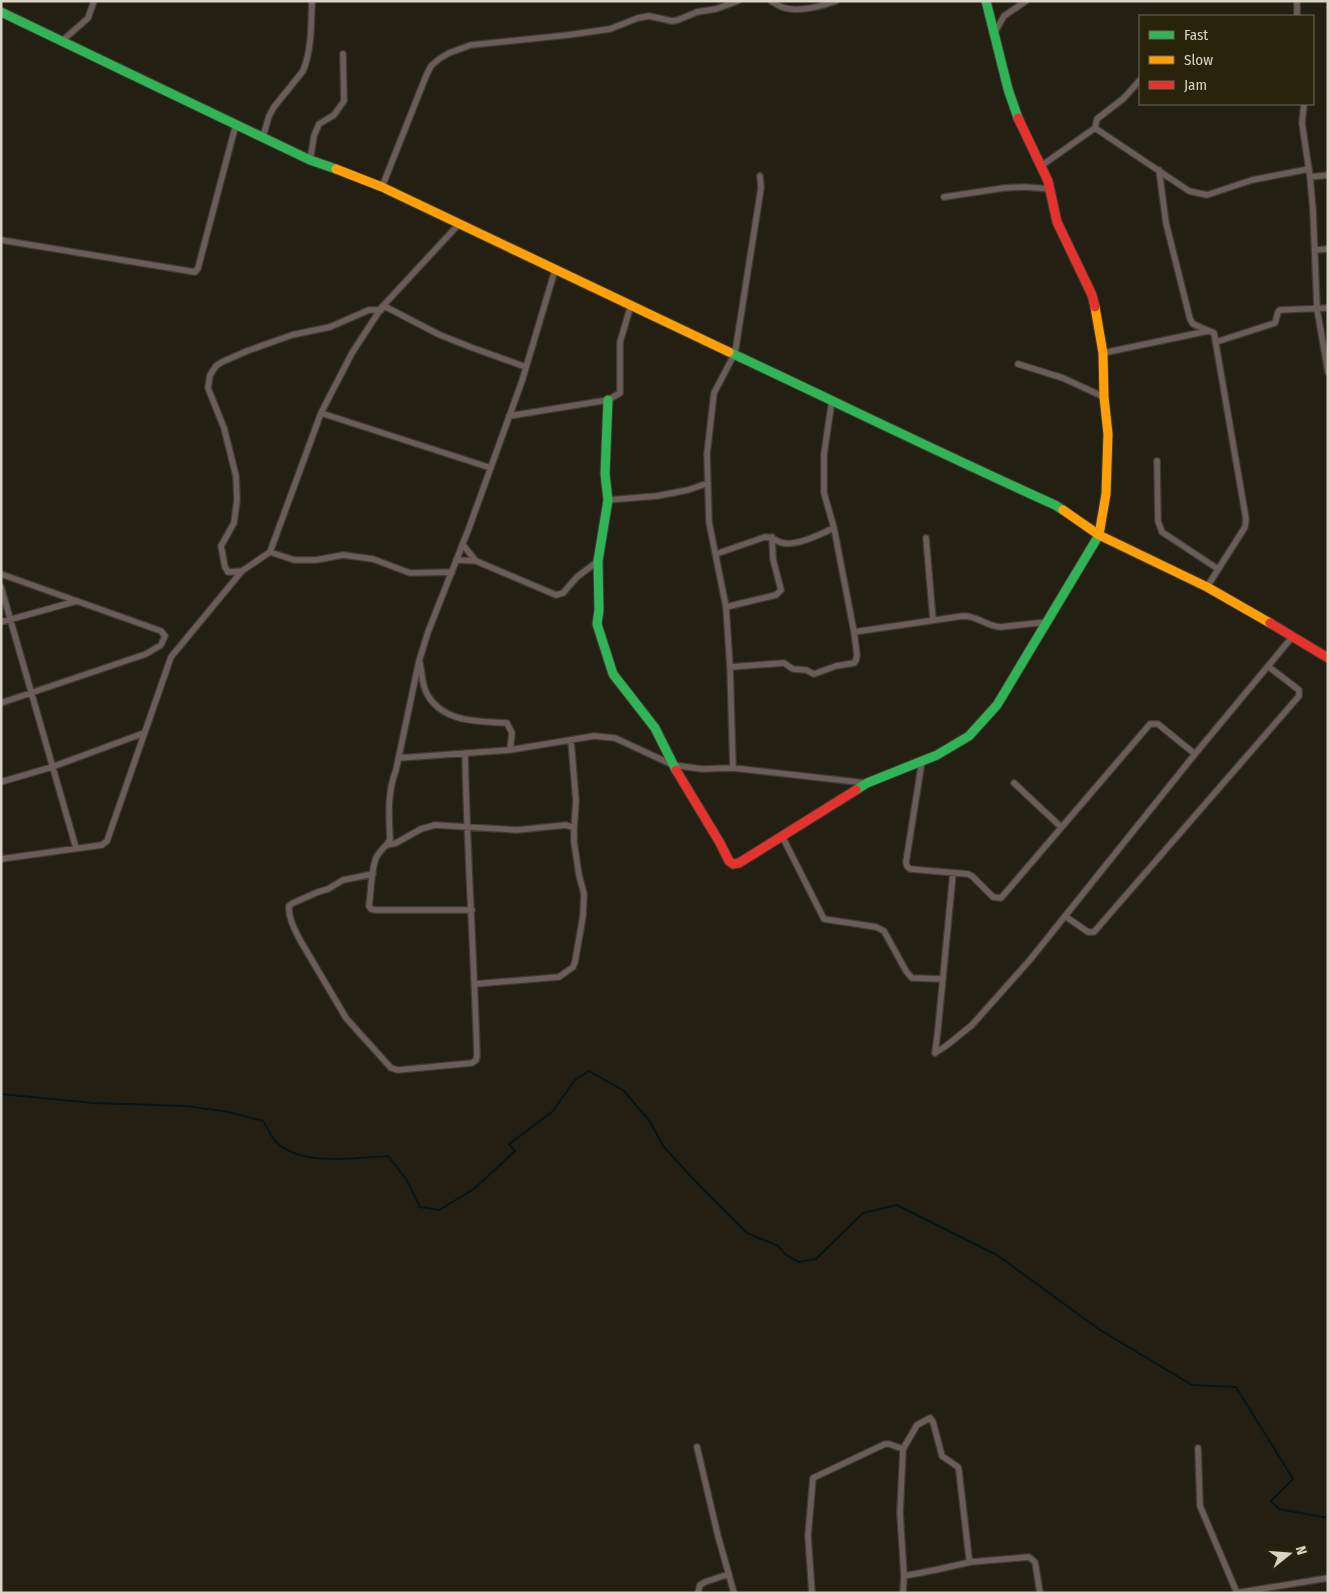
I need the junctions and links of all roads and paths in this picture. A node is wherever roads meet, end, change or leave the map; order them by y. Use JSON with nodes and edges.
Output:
{"nodes":[{"id":1,"x":94,"y":1,"type":"edge"},
{"id":2,"x":312,"y":1,"type":"edge"},
{"id":3,"x":738,"y":1,"type":"edge"},
{"id":4,"x":771,"y":1,"type":"edge"},
{"id":5,"x":836,"y":1,"type":"edge"},
{"id":6,"x":986,"y":1,"type":"edge"},
{"id":7,"x":1026,"y":1,"type":"edge"},
{"id":8,"x":1297,"y":1,"type":"edge"},
{"id":9,"x":1,"y":12,"type":"edge"},
{"id":10,"x":1297,"y":15,"type":"edge"},
{"id":11,"x":994,"y":34,"type":"junction"},
{"id":12,"x":62,"y":41,"type":"junction"},
{"id":13,"x":343,"y":54,"type":"dead end"},
{"id":14,"x":1139,"y":81,"type":"edge"},
{"id":15,"x":1304,"y":105,"type":"edge"},
{"id":16,"x":236,"y":124,"type":"junction"},
{"id":17,"x":1095,"y":128,"type":"junction"},
{"id":18,"x":263,"y":138,"type":"junction"},
{"id":19,"x":310,"y":160,"type":"junction"},
{"id":20,"x":1041,"y":166,"type":"junction"},
{"id":21,"x":1309,"y":169,"type":"junction"},
{"id":22,"x":1159,"y":170,"type":"junction"},
{"id":23,"x":1328,"y":175,"type":"edge"},
{"id":24,"x":760,"y":176,"type":"dead end"},
{"id":25,"x":1310,"y":178,"type":"junction"},
{"id":26,"x":382,"y":187,"type":"junction"},
{"id":27,"x":1051,"y":189,"type":"junction"},
{"id":28,"x":944,"y":197,"type":"dead end"},
{"id":29,"x":459,"y":224,"type":"junction"},
{"id":30,"x":1,"y":240,"type":"edge"},
{"id":31,"x":1328,"y":249,"type":"edge"},
{"id":32,"x":1315,"y":250,"type":"junction"},
{"id":33,"x":555,"y":270,"type":"junction"},
{"id":34,"x":631,"y":305,"type":"junction"},
{"id":35,"x":382,"y":308,"type":"junction"},
{"id":36,"x":1328,"y":308,"type":"edge"},
{"id":37,"x":1317,"y":309,"type":"junction"},
{"id":38,"x":1209,"y":331,"type":"junction"},
{"id":39,"x":1216,"y":342,"type":"junction"},
{"id":40,"x":735,"y":353,"type":"junction"},
{"id":41,"x":1103,"y":354,"type":"junction"},
{"id":42,"x":1018,"y":364,"type":"dead end"},
{"id":43,"x":526,"y":367,"type":"junction"},
{"id":44,"x":1328,"y":372,"type":"edge"},
{"id":45,"x":1104,"y":397,"type":"junction"},
{"id":46,"x":608,"y":400,"type":"junction"},
{"id":47,"x":832,"y":400,"type":"junction"},
{"id":48,"x":321,"y":413,"type":"junction"},
{"id":49,"x":509,"y":416,"type":"junction"},
{"id":50,"x":1157,"y":461,"type":"dead end"},
{"id":51,"x":491,"y":468,"type":"junction"},
{"id":52,"x":708,"y":483,"type":"junction"},
{"id":53,"x":608,"y":500,"type":"junction"},
{"id":54,"x":834,"y":528,"type":"junction"},
{"id":55,"x":1099,"y":535,"type":"junction"},
{"id":56,"x":772,"y":537,"type":"junction"},
{"id":57,"x":926,"y":538,"type":"dead end"},
{"id":58,"x":463,"y":545,"type":"junction"},
{"id":59,"x":270,"y":552,"type":"junction"},
{"id":60,"x":716,"y":554,"type":"junction"},
{"id":61,"x":456,"y":560,"type":"junction"},
{"id":62,"x":476,"y":560,"type":"junction"},
{"id":63,"x":598,"y":561,"type":"junction"},
{"id":64,"x":1218,"y":569,"type":"junction"},
{"id":65,"x":242,"y":571,"type":"junction"},
{"id":66,"x":452,"y":572,"type":"junction"},
{"id":67,"x":1,"y":574,"type":"edge"},
{"id":68,"x":1,"y":588,"type":"edge"},
{"id":69,"x":1207,"y":588,"type":"junction"},
{"id":70,"x":77,"y":601,"type":"junction"},
{"id":71,"x":726,"y":607,"type":"junction"},
{"id":72,"x":11,"y":619,"type":"junction"},
{"id":73,"x":933,"y":620,"type":"junction"},
{"id":74,"x":1,"y":622,"type":"edge"},
{"id":75,"x":1048,"y":622,"type":"junction"},
{"id":76,"x":854,"y":632,"type":"junction"},
{"id":77,"x":1294,"y":636,"type":"junction"},
{"id":78,"x":1328,"y":658,"type":"edge"},
{"id":79,"x":419,"y":661,"type":"junction"},
{"id":80,"x":1269,"y":666,"type":"junction"},
{"id":81,"x":730,"y":667,"type":"junction"},
{"id":82,"x":32,"y":693,"type":"junction"},
{"id":83,"x":1,"y":703,"type":"edge"},
{"id":84,"x":144,"y":733,"type":"junction"},
{"id":85,"x":571,"y":741,"type":"junction"},
{"id":86,"x":510,"y":750,"type":"junction"},
{"id":87,"x":465,"y":753,"type":"junction"},
{"id":88,"x":1196,"y":754,"type":"junction"},
{"id":89,"x":399,"y":758,"type":"junction"},
{"id":90,"x":922,"y":761,"type":"junction"},
{"id":91,"x":673,"y":765,"type":"junction"},
{"id":92,"x":52,"y":767,"type":"junction"},
{"id":93,"x":733,"y":768,"type":"junction"},
{"id":94,"x":1,"y":782,"type":"edge"},
{"id":95,"x":1014,"y":783,"type":"dead end"},
{"id":96,"x":867,"y":784,"type":"junction"},
{"id":97,"x":1061,"y":827,"type":"junction"},
{"id":98,"x":467,"y":828,"type":"junction"},
{"id":99,"x":574,"y":828,"type":"junction"},
{"id":100,"x":782,"y":836,"type":"junction"},
{"id":101,"x":387,"y":845,"type":"junction"},
{"id":102,"x":76,"y":848,"type":"junction"},
{"id":103,"x":1,"y":859,"type":"edge"},
{"id":104,"x":953,"y":873,"type":"junction"},
{"id":105,"x":373,"y":874,"type":"junction"},
{"id":106,"x":472,"y":910,"type":"junction"},
{"id":107,"x":1065,"y":916,"type":"junction"},
{"id":108,"x":943,"y":979,"type":"junction"},
{"id":109,"x":475,"y":984,"type":"junction"},
{"id":110,"x":697,"y":1446,"type":"dead end"},
{"id":111,"x":903,"y":1448,"type":"junction"},
{"id":112,"x":1198,"y":1448,"type":"dead end"},
{"id":113,"x":971,"y":1562,"type":"junction"},
{"id":114,"x":728,"y":1574,"type":"junction"},
{"id":115,"x":904,"y":1576,"type":"junction"},
{"id":116,"x":1328,"y":1578,"type":"edge"},
{"id":117,"x":698,"y":1593,"type":"edge"},
{"id":118,"x":734,"y":1593,"type":"edge"},
{"id":119,"x":812,"y":1593,"type":"edge"},
{"id":120,"x":903,"y":1593,"type":"edge"},
{"id":121,"x":1040,"y":1593,"type":"edge"},
{"id":122,"x":1237,"y":1593,"type":"edge"}],
"edges":[{"from":1,"to":12,"type":"street"},
{"from":2,"to":18,"type":"street"},
{"from":3,"to":26,"type":"street"},
{"from":4,"to":5,"type":"street"},
{"from":6,"to":11,"type":"street"},
{"from":7,"to":11,"type":"street"},
{"from":8,"to":10,"type":"street"},
{"from":9,"to":12,"type":"street"},
{"from":11,"to":20,"type":"street"},
{"from":12,"to":16,"type":"street"},
{"from":13,"to":19,"type":"street"},
{"from":14,"to":17,"type":"street"},
{"from":15,"to":21,"type":"street"},
{"from":16,"to":18,"type":"street"},
{"from":16,"to":30,"type":"street"},
{"from":17,"to":20,"type":"street"},
{"from":17,"to":22,"type":"street"},
{"from":18,"to":19,"type":"street"},
{"from":19,"to":26,"type":"street"},
{"from":20,"to":27,"type":"street"},
{"from":21,"to":22,"type":"street"},
{"from":21,"to":25,"type":"street"},
{"from":22,"to":38,"type":"street"},
{"from":23,"to":25,"type":"street"},
{"from":24,"to":40,"type":"street"},
{"from":25,"to":32,"type":"street"},
{"from":26,"to":29,"type":"street"},
{"from":27,"to":28,"type":"street"},
{"from":27,"to":41,"type":"street"},
{"from":29,"to":33,"type":"street"},
{"from":29,"to":35,"type":"street"},
{"from":31,"to":32,"type":"street"},
{"from":32,"to":37,"type":"street"},
{"from":33,"to":34,"type":"street"},
{"from":33,"to":43,"type":"street"},
{"from":34,"to":40,"type":"street"},
{"from":34,"to":46,"type":"street"},
{"from":35,"to":43,"type":"street"},
{"from":35,"to":48,"type":"street"},
{"from":35,"to":65,"type":"street"},
{"from":36,"to":37,"type":"street"},
{"from":37,"to":39,"type":"street"},
{"from":37,"to":44,"type":"street"},
{"from":38,"to":39,"type":"street"},
{"from":38,"to":41,"type":"street"},
{"from":39,"to":64,"type":"street"},
{"from":40,"to":47,"type":"street"},
{"from":40,"to":52,"type":"street"},
{"from":41,"to":45,"type":"street"},
{"from":42,"to":45,"type":"street"},
{"from":43,"to":49,"type":"street"},
{"from":45,"to":55,"type":"street"},
{"from":46,"to":49,"type":"street"},
{"from":46,"to":53,"type":"street"},
{"from":47,"to":54,"type":"street"},
{"from":47,"to":55,"type":"street"},
{"from":48,"to":51,"type":"street"},
{"from":48,"to":59,"type":"street"},
{"from":49,"to":51,"type":"street"},
{"from":50,"to":64,"type":"street"},
{"from":51,"to":58,"type":"street"},
{"from":52,"to":53,"type":"street"},
{"from":52,"to":60,"type":"street"},
{"from":53,"to":63,"type":"street"},
{"from":54,"to":56,"type":"street"},
{"from":54,"to":76,"type":"street"},
{"from":55,"to":69,"type":"street"},
{"from":55,"to":75,"type":"street"},
{"from":56,"to":60,"type":"street"},
{"from":56,"to":71,"type":"street"},
{"from":57,"to":73,"type":"street"},
{"from":58,"to":61,"type":"street"},
{"from":58,"to":62,"type":"street"},
{"from":59,"to":65,"type":"street"},
{"from":59,"to":66,"type":"street"},
{"from":60,"to":71,"type":"street"},
{"from":61,"to":62,"type":"street"},
{"from":61,"to":66,"type":"street"},
{"from":62,"to":63,"type":"street"},
{"from":63,"to":91,"type":"street"},
{"from":64,"to":69,"type":"street"},
{"from":65,"to":84,"type":"street"},
{"from":66,"to":79,"type":"street"},
{"from":67,"to":70,"type":"street"},
{"from":68,"to":72,"type":"street"},
{"from":69,"to":77,"type":"street"},
{"from":70,"to":72,"type":"street"},
{"from":70,"to":82,"type":"street"},
{"from":71,"to":81,"type":"street"},
{"from":72,"to":74,"type":"street"},
{"from":72,"to":82,"type":"street"},
{"from":73,"to":75,"type":"street"},
{"from":73,"to":76,"type":"street"},
{"from":75,"to":90,"type":"street"},
{"from":76,"to":81,"type":"street"},
{"from":77,"to":78,"type":"street"},
{"from":77,"to":80,"type":"street"},
{"from":79,"to":86,"type":"street"},
{"from":79,"to":89,"type":"street"},
{"from":80,"to":88,"type":"street"},
{"from":80,"to":107,"type":"street"},
{"from":81,"to":93,"type":"street"},
{"from":82,"to":83,"type":"street"},
{"from":82,"to":92,"type":"street"},
{"from":84,"to":92,"type":"street"},
{"from":84,"to":102,"type":"street"},
{"from":85,"to":86,"type":"street"},
{"from":85,"to":91,"type":"street"},
{"from":85,"to":99,"type":"street"},
{"from":86,"to":87,"type":"street"},
{"from":87,"to":89,"type":"street"},
{"from":87,"to":98,"type":"street"},
{"from":88,"to":97,"type":"street"},
{"from":88,"to":107,"type":"street"},
{"from":89,"to":101,"type":"street"},
{"from":90,"to":96,"type":"street"},
{"from":90,"to":104,"type":"street"},
{"from":91,"to":93,"type":"street"},
{"from":91,"to":100,"type":"street"},
{"from":92,"to":94,"type":"street"},
{"from":92,"to":102,"type":"street"},
{"from":93,"to":96,"type":"street"},
{"from":95,"to":97,"type":"street"},
{"from":96,"to":100,"type":"street"},
{"from":97,"to":104,"type":"street"},
{"from":98,"to":99,"type":"street"},
{"from":98,"to":101,"type":"street"},
{"from":98,"to":106,"type":"street"},
{"from":99,"to":109,"type":"street"},
{"from":100,"to":108,"type":"street"},
{"from":101,"to":105,"type":"street"},
{"from":102,"to":103,"type":"street"},
{"from":104,"to":108,"type":"street"},
{"from":105,"to":106,"type":"street"},
{"from":105,"to":109,"type":"street"},
{"from":106,"to":109,"type":"street"},
{"from":107,"to":108,"type":"street"},
{"from":110,"to":114,"type":"street"},
{"from":111,"to":113,"type":"street"},
{"from":111,"to":115,"type":"street"},
{"from":111,"to":119,"type":"street"},
{"from":112,"to":122,"type":"street"},
{"from":113,"to":115,"type":"street"},
{"from":113,"to":121,"type":"street"},
{"from":114,"to":117,"type":"street"},
{"from":114,"to":118,"type":"street"},
{"from":115,"to":120,"type":"street"},
{"from":116,"to":122,"type":"street"}]}
